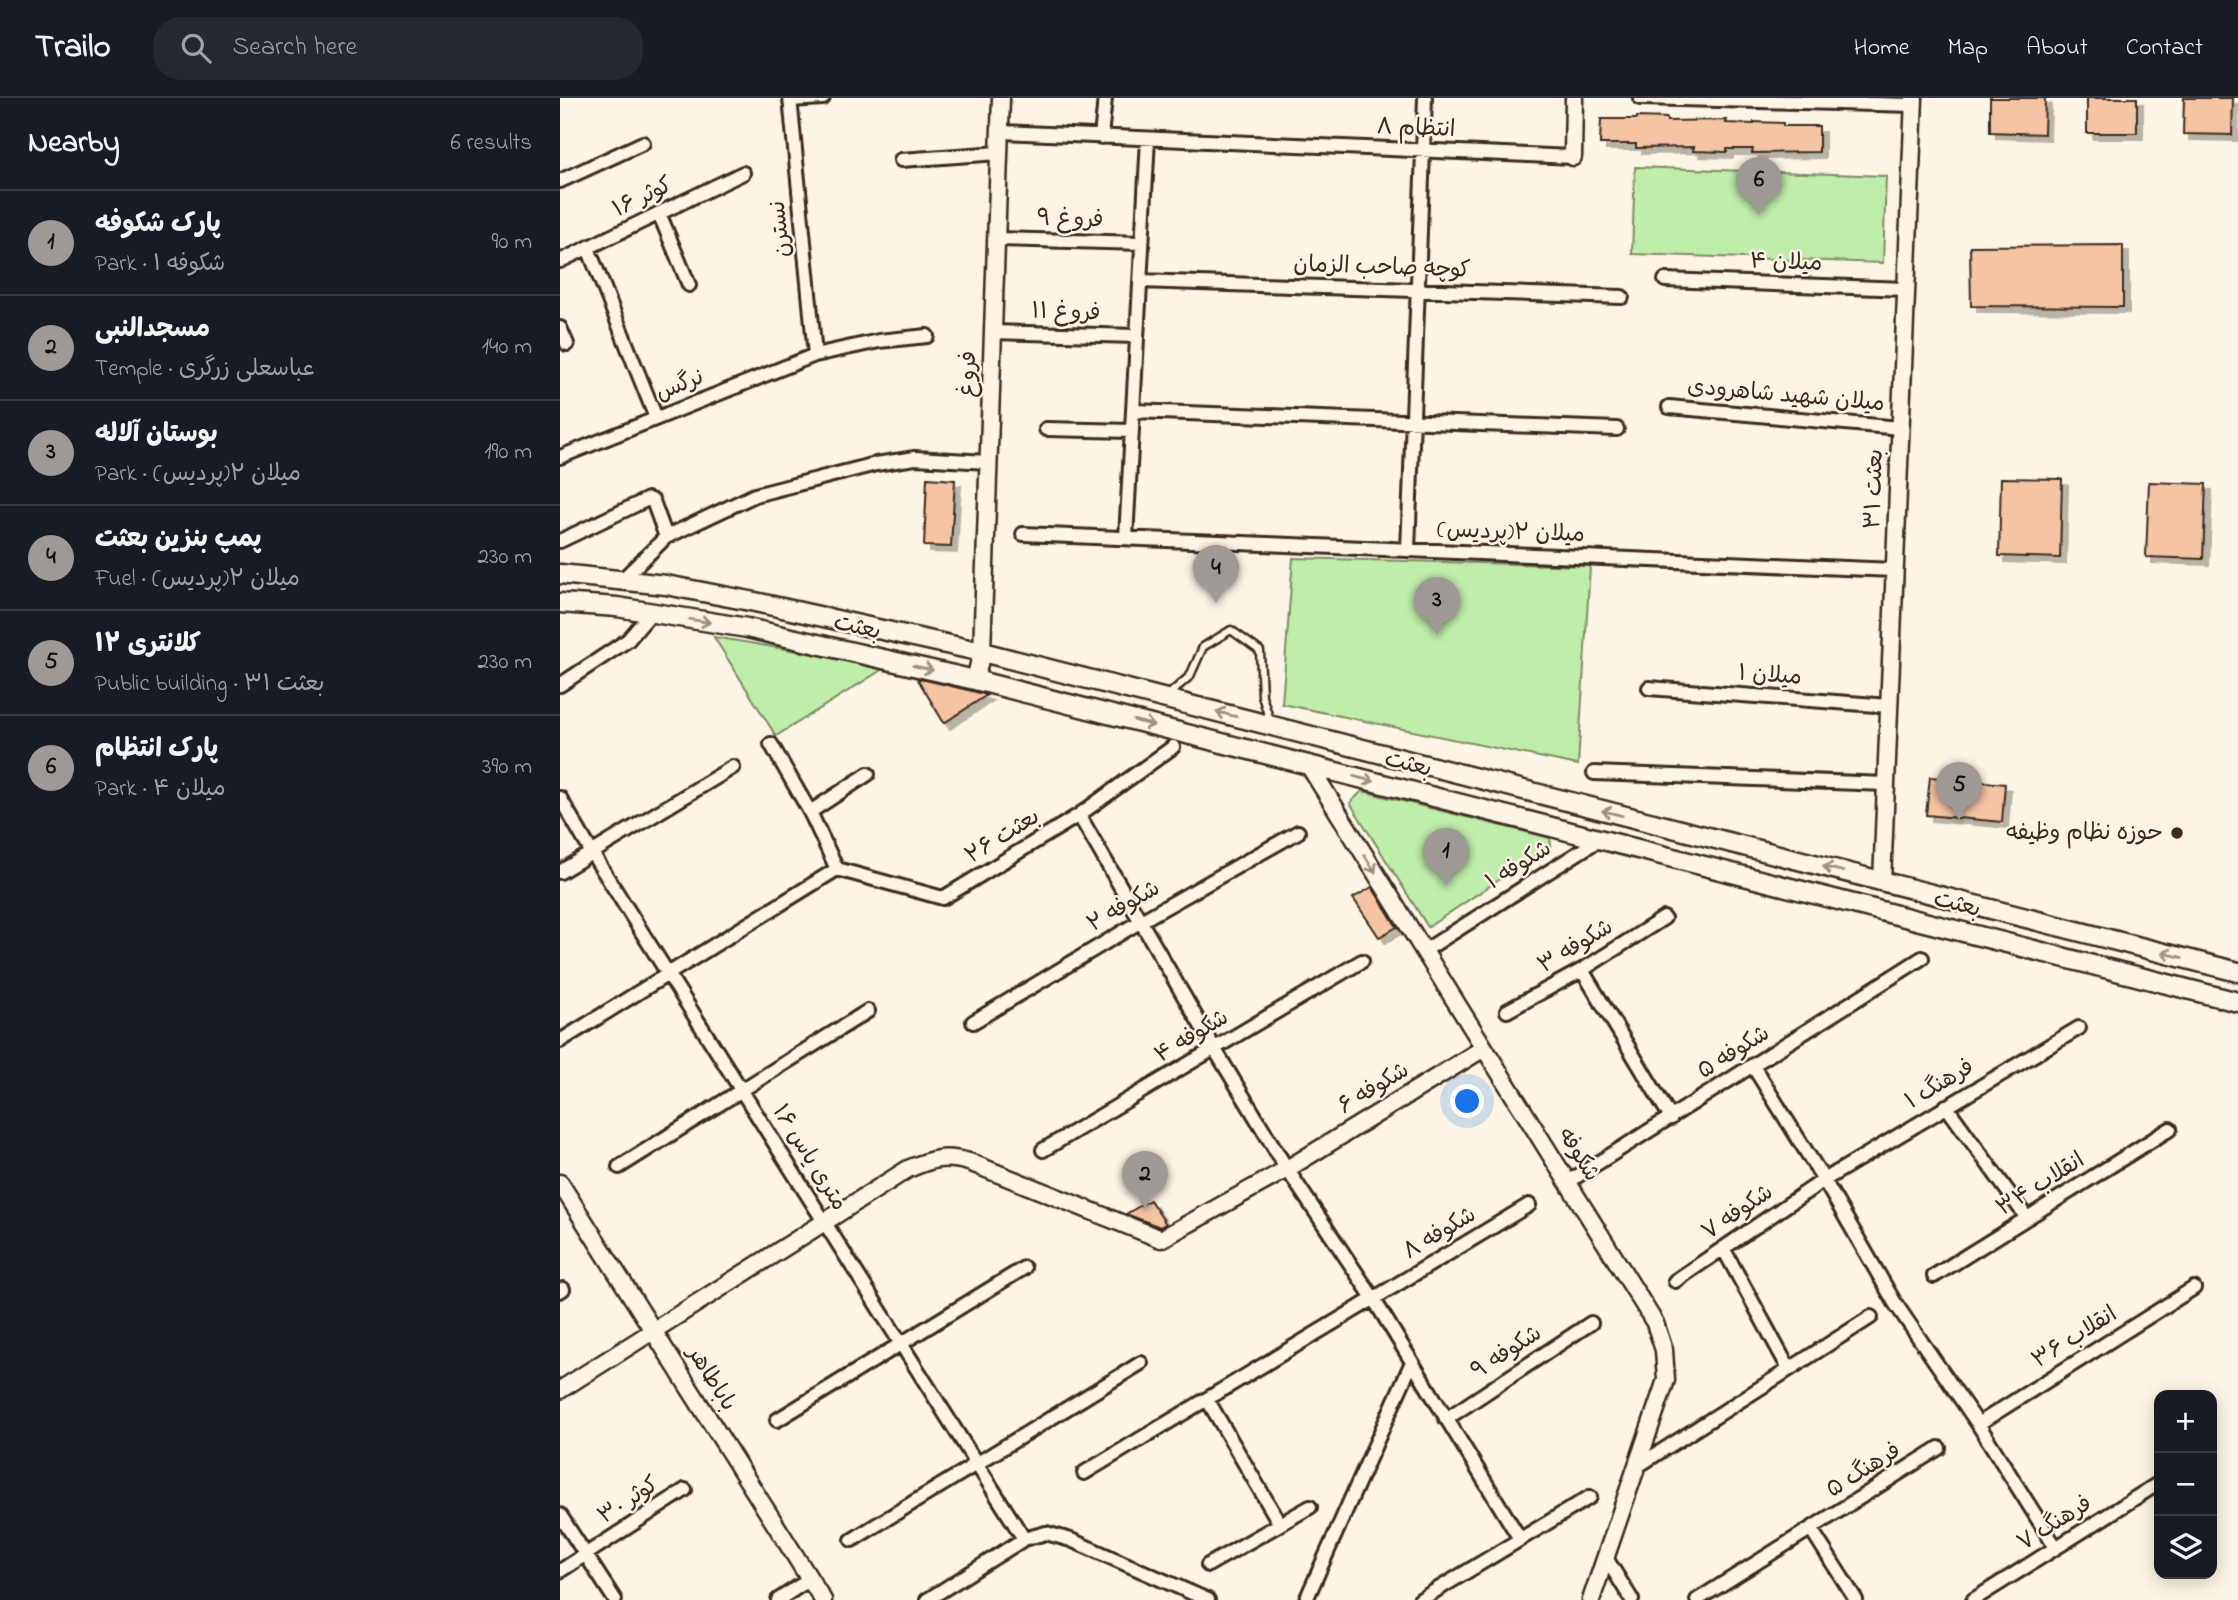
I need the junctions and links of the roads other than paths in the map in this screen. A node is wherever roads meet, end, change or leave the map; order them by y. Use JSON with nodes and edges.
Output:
{"nodes":[{"id":1,"x":823,"y":98,"type":"edge"},
{"id":2,"x":1000,"y":98,"type":"edge"},
{"id":3,"x":1105,"y":98,"type":"edge"},
{"id":4,"x":1425,"y":98,"type":"edge"},
{"id":5,"x":1574,"y":98,"type":"edge"},
{"id":6,"x":790,"y":99,"type":"edge"},
{"id":7,"x":1640,"y":99,"type":"edge"},
{"id":8,"x":1913,"y":102,"type":"edge"},
{"id":9,"x":1001,"y":132,"type":"junction"},
{"id":10,"x":1101,"y":137,"type":"junction"},
{"id":11,"x":1147,"y":139,"type":"junction"},
{"id":12,"x":643,"y":143,"type":"dead end"},
{"id":13,"x":1425,"y":151,"type":"junction"},
{"id":14,"x":999,"y":153,"type":"junction"},
{"id":15,"x":1573,"y":157,"type":"joint"},
{"id":16,"x":901,"y":160,"type":"dead end"},
{"id":17,"x":743,"y":173,"type":"dead end"},
{"id":18,"x":560,"y":181,"type":"edge"},
{"id":19,"x":659,"y":214,"type":"junction"},
{"id":20,"x":996,"y":239,"type":"junction"},
{"id":21,"x":1142,"y":243,"type":"junction"},
{"id":22,"x":588,"y":248,"type":"junction"},
{"id":23,"x":560,"y":261,"type":"edge"},
{"id":24,"x":1665,"y":280,"type":"dead end"},
{"id":25,"x":1140,"y":281,"type":"junction"},
{"id":26,"x":689,"y":285,"type":"dead end"},
{"id":27,"x":1906,"y":289,"type":"junction"},
{"id":28,"x":1419,"y":290,"type":"junction"},
{"id":29,"x":1622,"y":297,"type":"dead end"},
{"id":30,"x":560,"y":328,"type":"edge"},
{"id":31,"x":993,"y":332,"type":"junction"},
{"id":32,"x":927,"y":336,"type":"dead end"},
{"id":33,"x":1137,"y":336,"type":"junction"},
{"id":34,"x":566,"y":344,"type":"dead end"},
{"id":35,"x":815,"y":355,"type":"junction"},
{"id":36,"x":1669,"y":407,"type":"dead end"},
{"id":37,"x":1133,"y":411,"type":"junction"},
{"id":38,"x":656,"y":418,"type":"junction"},
{"id":39,"x":1413,"y":421,"type":"junction"},
{"id":40,"x":1900,"y":428,"type":"junction"},
{"id":41,"x":1046,"y":429,"type":"dead end"},
{"id":42,"x":1617,"y":429,"type":"dead end"},
{"id":43,"x":1132,"y":431,"type":"junction"},
{"id":44,"x":560,"y":457,"type":"edge"},
{"id":45,"x":988,"y":462,"type":"junction"},
{"id":46,"x":1023,"y":534,"type":"dead end"},
{"id":47,"x":666,"y":537,"type":"junction"},
{"id":48,"x":1126,"y":538,"type":"junction"},
{"id":49,"x":560,"y":541,"type":"edge"},
{"id":50,"x":1408,"y":550,"type":"junction"},
{"id":51,"x":1894,"y":570,"type":"junction"},
{"id":52,"x":560,"y":574,"type":"edge"},
{"id":53,"x":622,"y":580,"type":"junction"},
{"id":54,"x":560,"y":603,"type":"edge"},
{"id":55,"x":651,"y":613,"type":"junction"},
{"id":56,"x":982,"y":652,"type":"junction"},
{"id":57,"x":975,"y":680,"type":"junction"},
{"id":58,"x":560,"y":685,"type":"edge"},
{"id":59,"x":1649,"y":688,"type":"dead end"},
{"id":60,"x":1164,"y":699,"type":"junction"},
{"id":61,"x":1889,"y":706,"type":"junction"},
{"id":62,"x":1272,"y":726,"type":"junction"},
{"id":63,"x":771,"y":744,"type":"dead end"},
{"id":64,"x":1173,"y":747,"type":"dead end"},
{"id":65,"x":1308,"y":764,"type":"junction"},
{"id":66,"x":733,"y":767,"type":"dead end"},
{"id":67,"x":1594,"y":773,"type":"dead end"},
{"id":68,"x":868,"y":774,"type":"dead end"},
{"id":69,"x":1886,"y":785,"type":"junction"},
{"id":70,"x":560,"y":799,"type":"edge"},
{"id":71,"x":810,"y":812,"type":"junction"},
{"id":72,"x":1079,"y":815,"type":"junction"},
{"id":73,"x":1298,"y":832,"type":"dead end"},
{"id":74,"x":1600,"y":839,"type":"junction"},
{"id":75,"x":592,"y":853,"type":"junction"},
{"id":76,"x":838,"y":869,"type":"junction"},
{"id":77,"x":560,"y":872,"type":"edge"},
{"id":78,"x":1882,"y":881,"type":"junction"},
{"id":79,"x":1872,"y":908,"type":"junction"},
{"id":80,"x":1664,"y":918,"type":"dead end"},
{"id":81,"x":1141,"y":921,"type":"junction"},
{"id":82,"x":1424,"y":951,"type":"junction"},
{"id":83,"x":1922,"y":958,"type":"dead end"},
{"id":84,"x":1362,"y":961,"type":"dead end"},
{"id":85,"x":1581,"y":970,"type":"junction"},
{"id":86,"x":2238,"y":972,"type":"edge"},
{"id":87,"x":668,"y":974,"type":"junction"},
{"id":88,"x":2238,"y":1002,"type":"edge"},
{"id":89,"x":868,"y":1011,"type":"dead end"},
{"id":90,"x":1507,"y":1011,"type":"dead end"},
{"id":91,"x":973,"y":1022,"type":"dead end"},
{"id":92,"x":2079,"y":1027,"type":"dead end"},
{"id":93,"x":560,"y":1041,"type":"edge"},
{"id":94,"x":1214,"y":1048,"type":"junction"},
{"id":95,"x":1484,"y":1048,"type":"junction"},
{"id":96,"x":1753,"y":1066,"type":"junction"},
{"id":97,"x":741,"y":1090,"type":"junction"},
{"id":98,"x":1946,"y":1106,"type":"junction"},
{"id":99,"x":1671,"y":1118,"type":"junction"},
{"id":100,"x":2170,"y":1129,"type":"dead end"},
{"id":101,"x":1042,"y":1150,"type":"dead end"},
{"id":102,"x":619,"y":1167,"type":"dead end"},
{"id":103,"x":1287,"y":1168,"type":"junction"},
{"id":104,"x":1824,"y":1180,"type":"junction"},
{"id":105,"x":1568,"y":1182,"type":"junction"},
{"id":106,"x":560,"y":1183,"type":"edge"},
{"id":107,"x":1529,"y":1205,"type":"dead end"},
{"id":108,"x":2027,"y":1218,"type":"junction"},
{"id":109,"x":824,"y":1223,"type":"junction"},
{"id":110,"x":1723,"y":1248,"type":"junction"},
{"id":111,"x":1024,"y":1268,"type":"dead end"},
{"id":112,"x":1934,"y":1276,"type":"dead end"},
{"id":113,"x":1675,"y":1281,"type":"dead end"},
{"id":114,"x":2194,"y":1288,"type":"dead end"},
{"id":115,"x":1373,"y":1298,"type":"junction"},
{"id":116,"x":1871,"y":1317,"type":"dead end"},
{"id":117,"x":1591,"y":1323,"type":"dead end"},
{"id":118,"x":653,"y":1331,"type":"junction"},
{"id":119,"x":901,"y":1344,"type":"junction"},
{"id":120,"x":1412,"y":1362,"type":"junction"},
{"id":121,"x":1141,"y":1363,"type":"dead end"},
{"id":122,"x":1789,"y":1369,"type":"junction"},
{"id":123,"x":560,"y":1390,"type":"edge"},
{"id":124,"x":1207,"y":1399,"type":"junction"},
{"id":125,"x":1446,"y":1419,"type":"junction"},
{"id":126,"x":777,"y":1420,"type":"dead end"},
{"id":127,"x":1978,"y":1424,"type":"junction"},
{"id":128,"x":1939,"y":1448,"type":"dead end"},
{"id":129,"x":977,"y":1464,"type":"junction"},
{"id":130,"x":1638,"y":1466,"type":"junction"},
{"id":131,"x":1084,"y":1473,"type":"dead end"},
{"id":132,"x":2154,"y":1486,"type":"edge"},
{"id":133,"x":685,"y":1490,"type":"dead end"},
{"id":134,"x":1590,"y":1497,"type":"dead end"},
{"id":135,"x":1310,"y":1507,"type":"dead end"},
{"id":136,"x":560,"y":1515,"type":"edge"},
{"id":137,"x":1280,"y":1524,"type":"junction"},
{"id":138,"x":1811,"y":1529,"type":"junction"},
{"id":139,"x":1024,"y":1539,"type":"junction"},
{"id":140,"x":1520,"y":1539,"type":"junction"},
{"id":141,"x":852,"y":1540,"type":"dead end"},
{"id":142,"x":2056,"y":1548,"type":"junction"},
{"id":143,"x":586,"y":1554,"type":"junction"},
{"id":144,"x":1606,"y":1558,"type":"junction"},
{"id":145,"x":1208,"y":1565,"type":"dead end"},
{"id":146,"x":560,"y":1571,"type":"edge"},
{"id":147,"x":810,"y":1579,"type":"junction"},
{"id":148,"x":615,"y":1600,"type":"edge"},
{"id":149,"x":778,"y":1600,"type":"edge"},
{"id":150,"x":823,"y":1600,"type":"edge"},
{"id":151,"x":927,"y":1600,"type":"edge"},
{"id":152,"x":1209,"y":1600,"type":"edge"},
{"id":153,"x":1306,"y":1600,"type":"edge"},
{"id":154,"x":1420,"y":1600,"type":"edge"},
{"id":155,"x":1591,"y":1600,"type":"edge"},
{"id":156,"x":1632,"y":1600,"type":"edge"},
{"id":157,"x":1697,"y":1600,"type":"edge"},
{"id":158,"x":1856,"y":1600,"type":"edge"},
{"id":159,"x":1973,"y":1600,"type":"edge"}],
"edges":[{"from":1,"to":6,"type":"street"},
{"from":2,"to":9,"type":"street","name":"فروغ"},
{"from":3,"to":10,"type":"street"},
{"from":4,"to":13,"type":"street"},
{"from":5,"to":15,"type":"street"},
{"from":6,"to":35,"type":"street","name":"نسترن"},
{"from":7,"to":8,"type":"street"},
{"from":8,"to":27,"type":"street","name":"بعثت ۳۱"},
{"from":9,"to":10,"type":"street","name":"انتظام ۸"},
{"from":9,"to":14,"type":"street","name":"فروغ"},
{"from":10,"to":11,"type":"street","name":"انتظام ۸"},
{"from":11,"to":13,"type":"street","name":"انتظام ۸"},
{"from":11,"to":21,"type":"street"},
{"from":12,"to":18,"type":"street"},
{"from":13,"to":15,"type":"street","name":"انتظام ۸"},
{"from":13,"to":28,"type":"street"},
{"from":14,"to":16,"type":"street"},
{"from":14,"to":20,"type":"street","name":"فروغ"},
{"from":17,"to":19,"type":"street","name":"کوثر ۱۶"},
{"from":19,"to":22,"type":"street","name":"کوثر ۱۶"},
{"from":19,"to":26,"type":"street"},
{"from":20,"to":21,"type":"street","name":"فروغ ۹"},
{"from":20,"to":31,"type":"street","name":"فروغ"},
{"from":21,"to":25,"type":"street"},
{"from":22,"to":23,"type":"street","name":"کوثر ۱۶"},
{"from":22,"to":38,"type":"street"},
{"from":24,"to":27,"type":"street","name":"میلان ۴"},
{"from":25,"to":28,"type":"street","name":"کوچه صاحب الزمان"},
{"from":25,"to":33,"type":"street"},
{"from":27,"to":40,"type":"street","name":"بعثت ۳۱"},
{"from":28,"to":29,"type":"street","name":"کوچه صاحب الزمان"},
{"from":28,"to":39,"type":"street"},
{"from":30,"to":34,"type":"street"},
{"from":31,"to":33,"type":"street","name":"فروغ ۱۱"},
{"from":31,"to":45,"type":"street","name":"فروغ"},
{"from":32,"to":35,"type":"street","name":"نرگس"},
{"from":33,"to":37,"type":"street"},
{"from":35,"to":38,"type":"street","name":"نرگس"},
{"from":36,"to":40,"type":"street","name":"میلان شهید شاهرودی"},
{"from":37,"to":39,"type":"street"},
{"from":37,"to":43,"type":"street"},
{"from":38,"to":44,"type":"street","name":"نرگس"},
{"from":39,"to":42,"type":"street"},
{"from":39,"to":50,"type":"street"},
{"from":40,"to":51,"type":"street","name":"بعثت ۳۱"},
{"from":41,"to":43,"type":"street"},
{"from":43,"to":48,"type":"street"},
{"from":45,"to":47,"type":"street"},
{"from":45,"to":56,"type":"street","name":"فروغ"},
{"from":46,"to":48,"type":"street","name":"میلان ۲(پردیس)"},
{"from":47,"to":49,"type":"street"},
{"from":47,"to":53,"type":"street"},
{"from":48,"to":50,"type":"street","name":"میلان ۲(پردیس)"},
{"from":50,"to":51,"type":"street","name":"میلان ۲(پردیس)"},
{"from":51,"to":61,"type":"street","name":"بعثت ۳۱"},
{"from":52,"to":53,"type":"main road","name":"بعثت"},
{"from":53,"to":56,"type":"main road","name":"بعثت"},
{"from":54,"to":55,"type":"main road","name":"بعثت"},
{"from":55,"to":57,"type":"main road","name":"بعثت","one_way":true},
{"from":55,"to":58,"type":"street"},
{"from":56,"to":57,"type":"street","name":"فروغ"},
{"from":56,"to":60,"type":"main road","name":"بعثت"},
{"from":57,"to":65,"type":"main road","name":"بعثت","one_way":true},
{"from":59,"to":61,"type":"street","name":"میلان ۱"},
{"from":62,"to":60,"type":"main road","name":"بعثت","one_way":true},
{"from":60,"to":62,"type":"lane"},
{"from":61,"to":69,"type":"street","name":"بعثت ۳۱"},
{"from":78,"to":62,"type":"main road","name":"بعثت","one_way":true},
{"from":63,"to":71,"type":"street"},
{"from":64,"to":72,"type":"street","name":"بعثت ۲۶"},
{"from":65,"to":74,"type":"main road","name":"بعثت","one_way":true},
{"from":65,"to":82,"type":"street","name":"شکوفه","one_way":true},
{"from":66,"to":75,"type":"street"},
{"from":67,"to":69,"type":"street"},
{"from":68,"to":71,"type":"street"},
{"from":69,"to":78,"type":"street","name":"بعثت ۳۱"},
{"from":70,"to":75,"type":"street","name":"۱۶ متری یاس"},
{"from":71,"to":76,"type":"street"},
{"from":72,"to":76,"type":"street","name":"بعثت ۲۶"},
{"from":72,"to":81,"type":"street"},
{"from":73,"to":81,"type":"street","name":"شکوفه ۲"},
{"from":74,"to":79,"type":"main road","name":"بعثت"},
{"from":74,"to":82,"type":"street","name":"شکوفه ۱"},
{"from":75,"to":77,"type":"street"},
{"from":75,"to":87,"type":"street","name":"۱۶ متری یاس"},
{"from":76,"to":87,"type":"street"},
{"from":78,"to":79,"type":"main road"},
{"from":86,"to":78,"type":"main road","name":"بعثت","one_way":true},
{"from":79,"to":88,"type":"main road","name":"بعثت"},
{"from":80,"to":85,"type":"street","name":"شکوفه ۳"},
{"from":81,"to":91,"type":"street","name":"شکوفه ۲"},
{"from":81,"to":94,"type":"street"},
{"from":82,"to":95,"type":"street","name":"شکوفه"},
{"from":83,"to":96,"type":"street","name":"شکوفه ۵"},
{"from":84,"to":94,"type":"street","name":"شکوفه ۴"},
{"from":85,"to":90,"type":"street","name":"شکوفه ۳"},
{"from":85,"to":99,"type":"street"},
{"from":87,"to":93,"type":"street"},
{"from":87,"to":97,"type":"street","name":"۱۶ متری یاس"},
{"from":89,"to":97,"type":"street"},
{"from":92,"to":98,"type":"street","name":"فرهنگ ۱"},
{"from":94,"to":101,"type":"street","name":"شکوفه ۴"},
{"from":94,"to":103,"type":"street"},
{"from":95,"to":103,"type":"street","name":"شکوفه ۶"},
{"from":95,"to":105,"type":"street","name":"شکوفه"},
{"from":96,"to":99,"type":"street","name":"شکوفه ۵"},
{"from":96,"to":104,"type":"street"},
{"from":97,"to":102,"type":"street"},
{"from":97,"to":109,"type":"street","name":"۱۶ متری یاس"},
{"from":98,"to":104,"type":"street","name":"فرهنگ ۱"},
{"from":98,"to":108,"type":"street"},
{"from":99,"to":105,"type":"street","name":"شکوفه ۵"},
{"from":100,"to":108,"type":"street","name":"انقلاب ۳۴"},
{"from":103,"to":109,"type":"street","name":"شکوفه ۶"},
{"from":103,"to":115,"type":"street"},
{"from":104,"to":110,"type":"street","name":"شکوفه ۷"},
{"from":104,"to":127,"type":"street"},
{"from":105,"to":130,"type":"street","name":"شکوفه"},
{"from":106,"to":118,"type":"street","name":"باباطاهر"},
{"from":107,"to":115,"type":"street","name":"شکوفه ۸"},
{"from":108,"to":112,"type":"street","name":"انقلاب ۳۴"},
{"from":109,"to":118,"type":"street"},
{"from":109,"to":119,"type":"street","name":"۱۶ متری یاس"},
{"from":110,"to":113,"type":"street","name":"شکوفه ۷"},
{"from":110,"to":122,"type":"street"},
{"from":111,"to":119,"type":"street"},
{"from":114,"to":127,"type":"street","name":"انقلاب ۳۶"},
{"from":115,"to":120,"type":"street"},
{"from":115,"to":124,"type":"street","name":"شکوفه ۸"},
{"from":116,"to":122,"type":"street"},
{"from":117,"to":125,"type":"street","name":"شکوفه ۹"},
{"from":118,"to":123,"type":"street"},
{"from":118,"to":147,"type":"street","name":"باباطاهر"},
{"from":119,"to":126,"type":"street"},
{"from":119,"to":129,"type":"street","name":"۱۶ متری یاس"},
{"from":120,"to":125,"type":"street"},
{"from":120,"to":153,"type":"street"},
{"from":121,"to":129,"type":"street"},
{"from":122,"to":130,"type":"street"},
{"from":124,"to":131,"type":"street","name":"شکوفه ۸"},
{"from":124,"to":137,"type":"street"},
{"from":125,"to":140,"type":"street"},
{"from":127,"to":142,"type":"street"},
{"from":128,"to":138,"type":"street","name":"فرهنگ ۵"},
{"from":129,"to":139,"type":"street","name":"۱۶ متری یاس"},
{"from":129,"to":141,"type":"street"},
{"from":130,"to":144,"type":"street","name":"شکوفه"},
{"from":132,"to":142,"type":"street","name":"فرهنگ ۷"},
{"from":133,"to":143,"type":"street","name":"کوثر ۳۰"},
{"from":134,"to":140,"type":"street"},
{"from":135,"to":137,"type":"street"},
{"from":136,"to":143,"type":"street"},
{"from":137,"to":145,"type":"street"},
{"from":138,"to":157,"type":"street","name":"فرهنگ ۵"},
{"from":138,"to":158,"type":"street"},
{"from":139,"to":151,"type":"street"},
{"from":139,"to":152,"type":"street"},
{"from":140,"to":154,"type":"street"},
{"from":142,"to":159,"type":"street","name":"فرهنگ ۷"},
{"from":143,"to":146,"type":"street","name":"کوثر ۳۰"},
{"from":143,"to":148,"type":"street"},
{"from":144,"to":155,"type":"street","name":"شکوفه"},
{"from":144,"to":156,"type":"street"},
{"from":147,"to":149,"type":"street"},
{"from":147,"to":150,"type":"street","name":"باباطاهر"}]}
